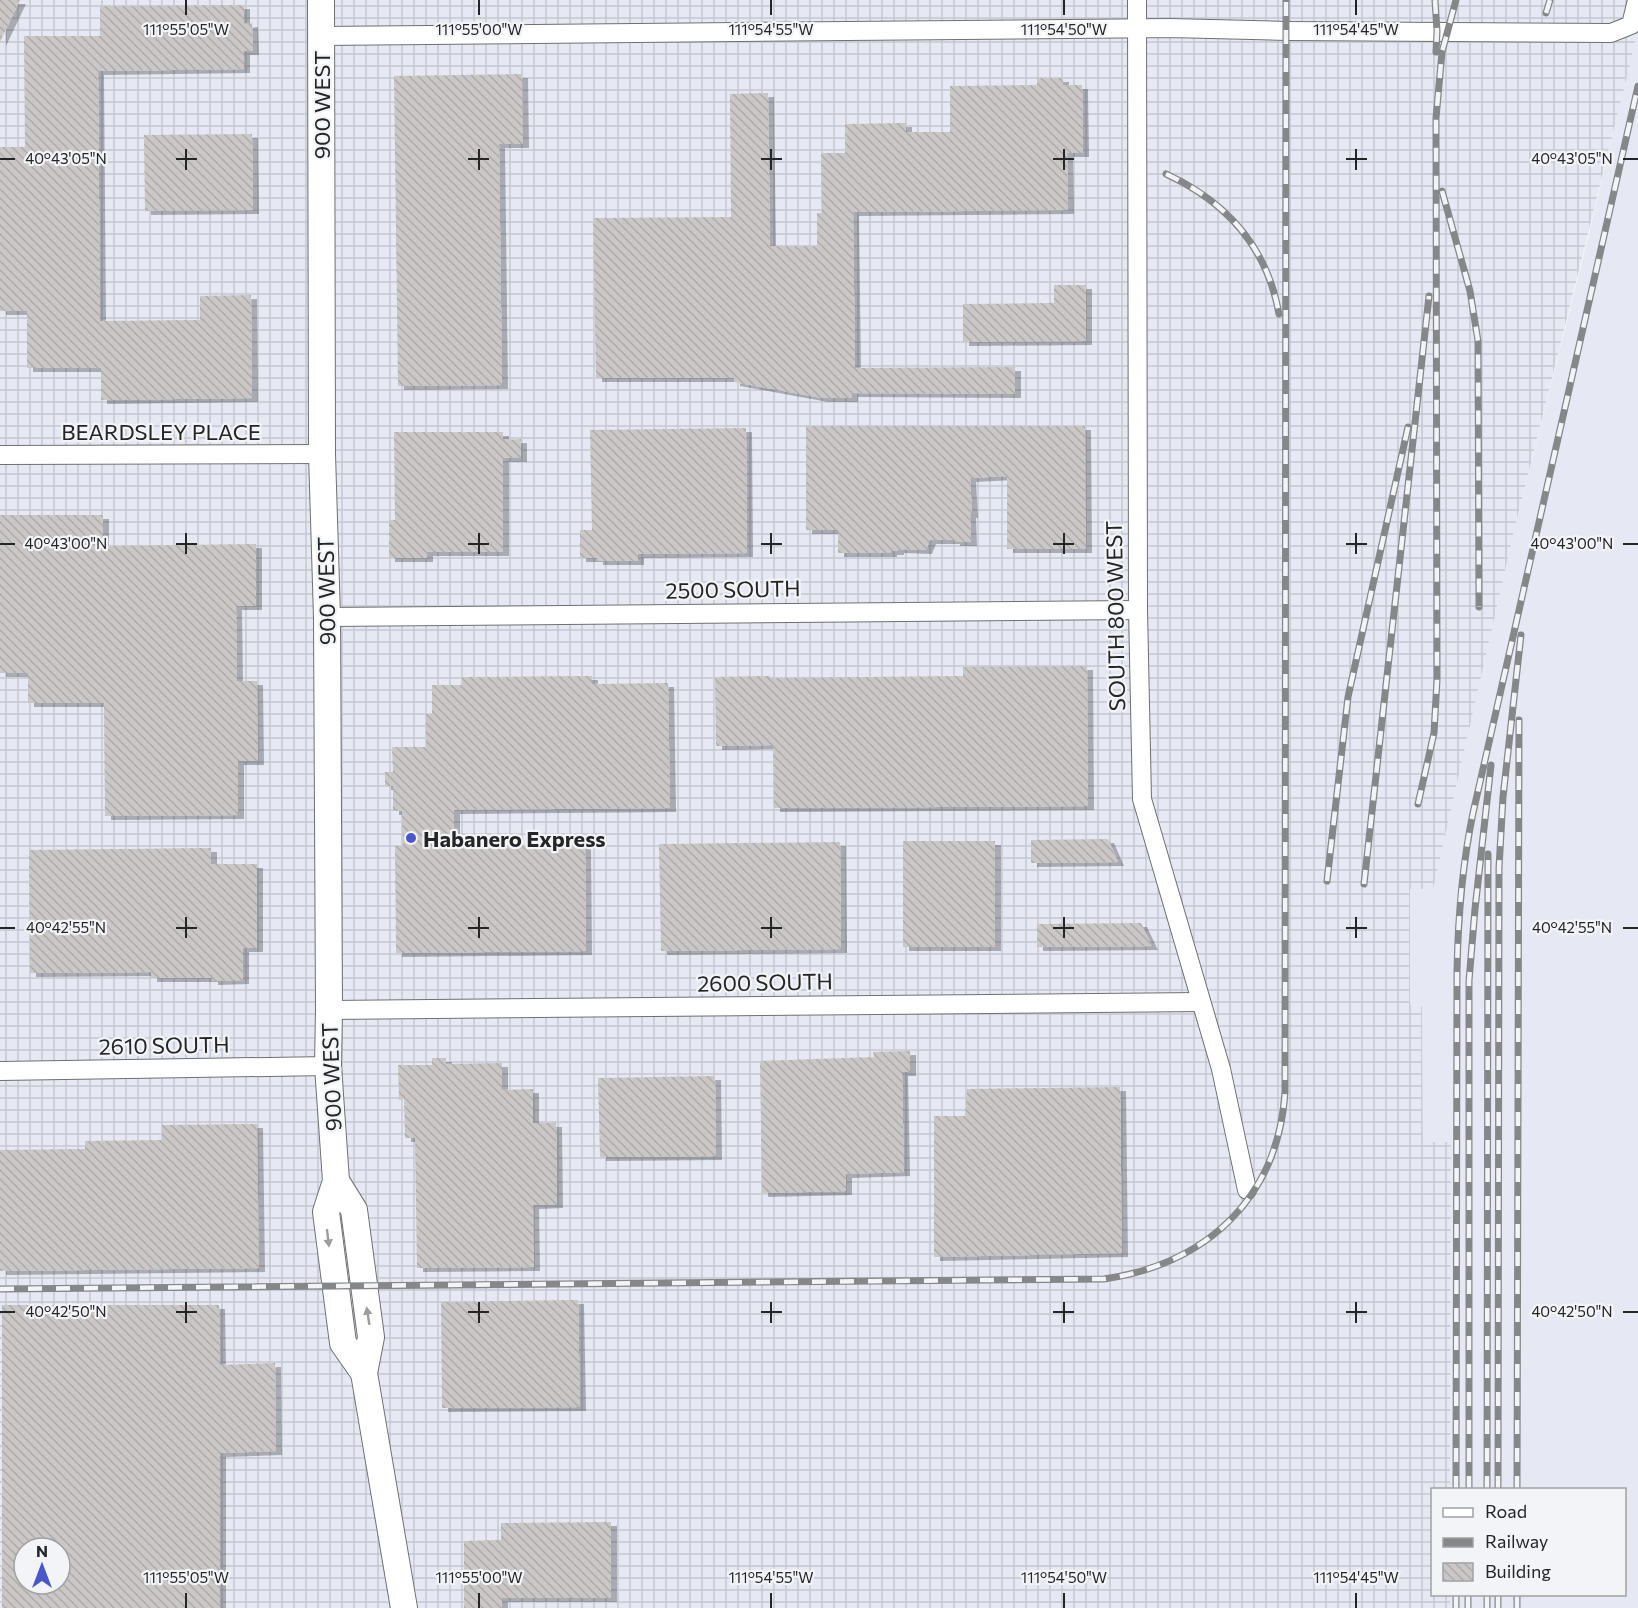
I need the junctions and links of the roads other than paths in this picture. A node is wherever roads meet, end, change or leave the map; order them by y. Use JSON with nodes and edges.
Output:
{"nodes":[{"id":1,"x":321,"y":0,"type":"edge"},
{"id":2,"x":1137,"y":0,"type":"edge"},
{"id":3,"x":1637,"y":0,"type":"edge"},
{"id":4,"x":1137,"y":28,"type":"junction"},
{"id":5,"x":321,"y":36,"type":"junction"},
{"id":6,"x":322,"y":454,"type":"junction"},
{"id":7,"x":0,"y":455,"type":"edge"},
{"id":8,"x":1138,"y":610,"type":"junction"},
{"id":9,"x":327,"y":617,"type":"junction"},
{"id":10,"x":1201,"y":1002,"type":"junction"},
{"id":11,"x":329,"y":1010,"type":"junction"},
{"id":12,"x":328,"y":1066,"type":"junction"},
{"id":13,"x":0,"y":1071,"type":"edge"},
{"id":14,"x":1246,"y":1190,"type":"dead end"},
{"id":15,"x":404,"y":1608,"type":"edge"}],
"edges":[{"from":1,"to":5,"type":"main road","name":"900 WEST"},
{"from":2,"to":4,"type":"street","name":"SOUTH 800 WEST"},
{"from":3,"to":4,"type":"street"},
{"from":4,"to":5,"type":"street"},
{"from":4,"to":8,"type":"street","name":"SOUTH 800 WEST"},
{"from":5,"to":6,"type":"main road","name":"900 WEST"},
{"from":6,"to":7,"type":"street","name":"BEARDSLEY PLACE"},
{"from":6,"to":9,"type":"main road","name":"900 WEST"},
{"from":8,"to":9,"type":"street","name":"2500 SOUTH"},
{"from":8,"to":10,"type":"street","name":"SOUTH 800 WEST"},
{"from":9,"to":11,"type":"main road","name":"900 WEST"},
{"from":10,"to":11,"type":"street","name":"2600 SOUTH"},
{"from":10,"to":14,"type":"street","name":"SOUTH 800 WEST"},
{"from":11,"to":12,"type":"main road","name":"900 WEST"},
{"from":12,"to":13,"type":"street","name":"2610 SOUTH"},
{"from":12,"to":15,"type":"main road","name":"900 WEST"}]}
